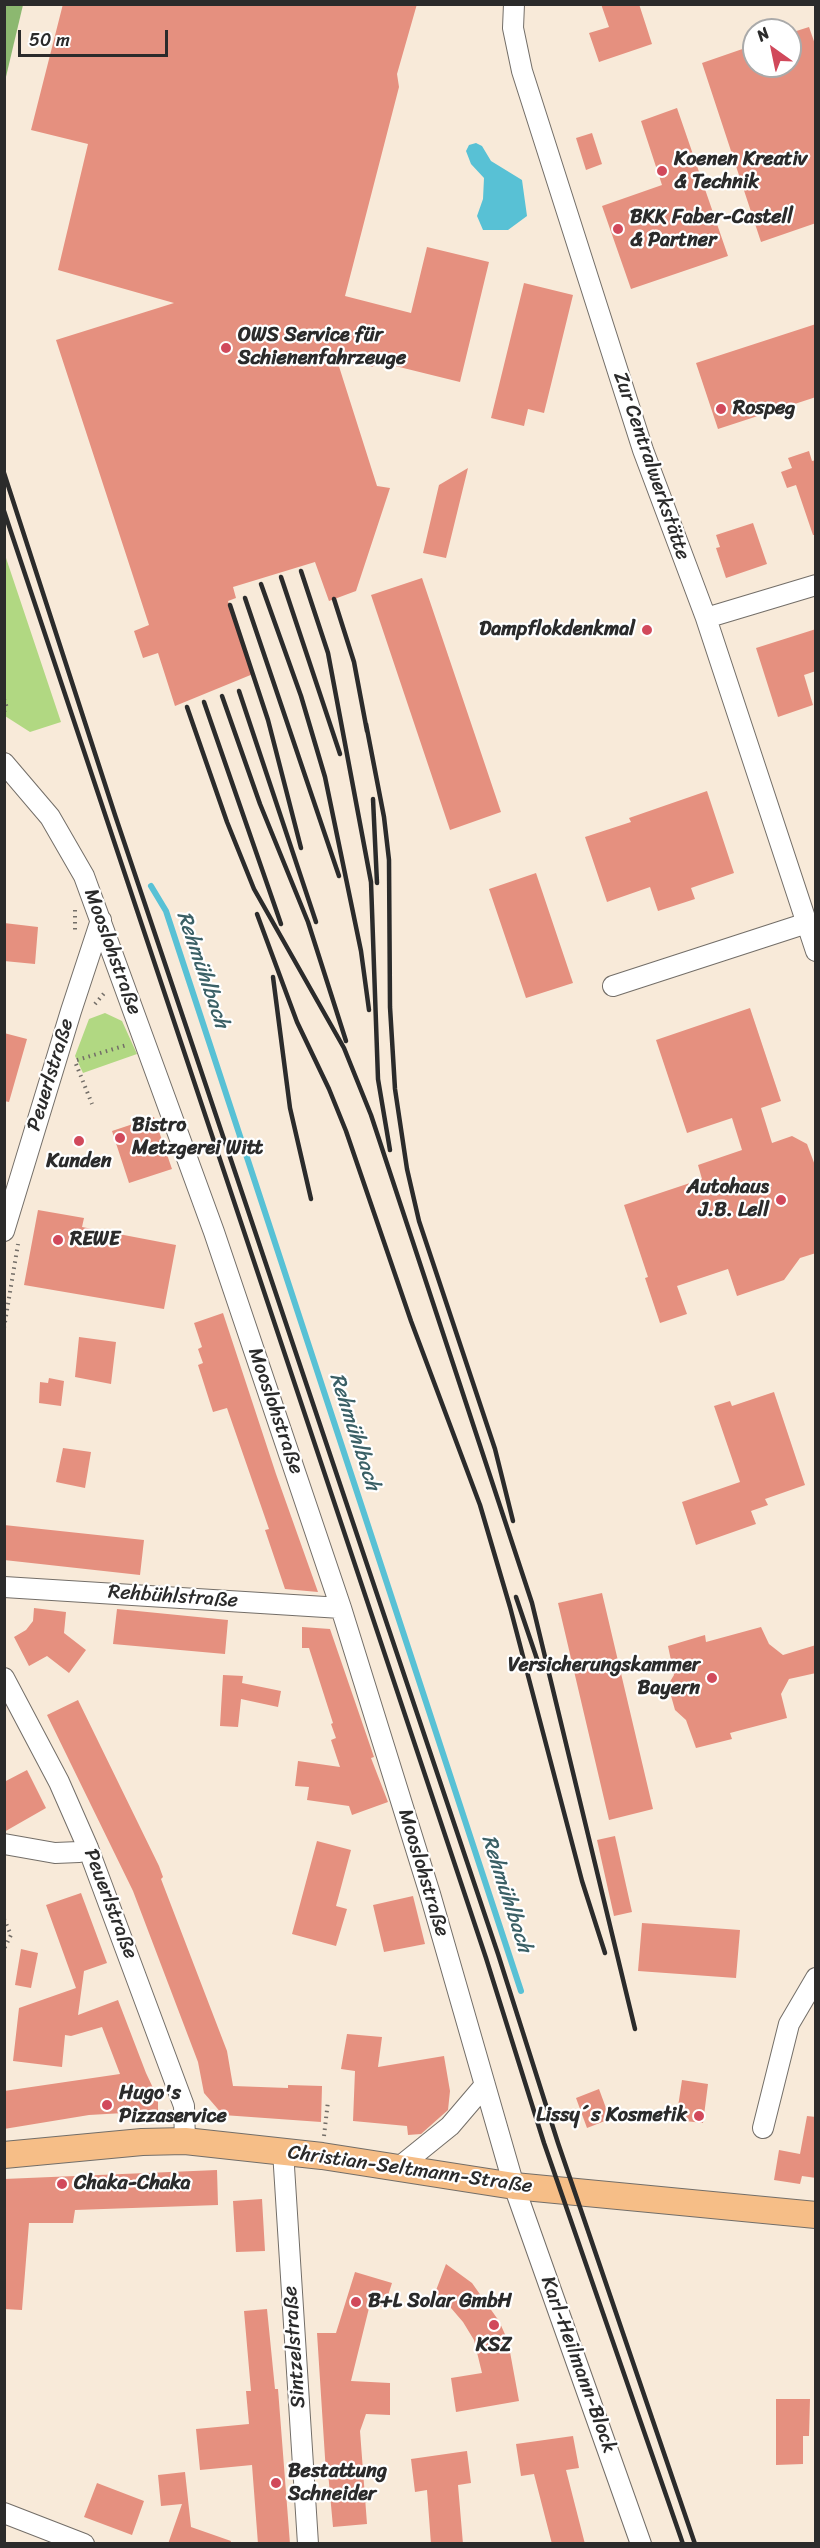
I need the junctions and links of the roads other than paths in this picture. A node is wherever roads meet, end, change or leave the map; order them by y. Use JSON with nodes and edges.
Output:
{"nodes":[{"id":1,"x":514,"y":4,"type":"edge"},
{"id":2,"x":816,"y":585,"type":"edge"},
{"id":3,"x":706,"y":618,"type":"junction"},
{"id":4,"x":4,"y":763,"type":"edge"},
{"id":5,"x":101,"y":920,"type":"junction"},
{"id":6,"x":807,"y":923,"type":"junction"},
{"id":7,"x":816,"y":951,"type":"edge"},
{"id":8,"x":613,"y":986,"type":"dead end"},
{"id":9,"x":4,"y":1231,"type":"edge"},
{"id":10,"x":4,"y":1587,"type":"edge"},
{"id":11,"x":341,"y":1608,"type":"junction"},
{"id":12,"x":4,"y":1678,"type":"edge"},
{"id":13,"x":4,"y":1844,"type":"edge"},
{"id":14,"x":88,"y":1848,"type":"junction"},
{"id":15,"x":816,"y":1978,"type":"edge"},
{"id":16,"x":484,"y":2085,"type":"junction"},
{"id":17,"x":763,"y":2128,"type":"dead end"},
{"id":18,"x":184,"y":2141,"type":"junction"},
{"id":19,"x":283,"y":2151,"type":"junction"},
{"id":20,"x":4,"y":2156,"type":"edge"},
{"id":21,"x":398,"y":2168,"type":"junction"},
{"id":22,"x":514,"y":2186,"type":"junction"},
{"id":23,"x":816,"y":2215,"type":"edge"},
{"id":24,"x":4,"y":2513,"type":"edge"},
{"id":25,"x":84,"y":2544,"type":"edge"},
{"id":26,"x":308,"y":2544,"type":"edge"},
{"id":27,"x":641,"y":2544,"type":"edge"}],
"edges":[{"from":1,"to":3,"type":"street","name":"Zur Centralwerkstätte"},
{"from":2,"to":3,"type":"street"},
{"from":3,"to":6,"type":"street","name":"Zur Centralwerkstätte"},
{"from":4,"to":5,"type":"street","name":"Mooslohstraße"},
{"from":5,"to":9,"type":"street","name":"Peuerlstraße"},
{"from":5,"to":11,"type":"street","name":"Mooslohstraße"},
{"from":6,"to":7,"type":"street","name":"Zur Centralwerkstätte"},
{"from":6,"to":8,"type":"street"},
{"from":10,"to":11,"type":"street","name":"Rehbühlstraße"},
{"from":11,"to":16,"type":"street","name":"Mooslohstraße"},
{"from":12,"to":14,"type":"street","name":"Peuerlstraße"},
{"from":13,"to":14,"type":"street"},
{"from":14,"to":18,"type":"street","name":"Peuerlstraße"},
{"from":15,"to":17,"type":"street"},
{"from":16,"to":21,"type":"street"},
{"from":16,"to":22,"type":"street","name":"Mooslohstraße"},
{"from":18,"to":19,"type":"main road","name":"Christian-Seltmann-Straße"},
{"from":18,"to":20,"type":"main road","name":"Christian-Seltmann-Straße"},
{"from":19,"to":21,"type":"main road","name":"Christian-Seltmann-Straße"},
{"from":19,"to":26,"type":"street","name":"Sintzelstraße"},
{"from":21,"to":22,"type":"main road","name":"Christian-Seltmann-Straße"},
{"from":22,"to":23,"type":"main road","name":"Christian-Seltmann-Straße"},
{"from":22,"to":27,"type":"street","name":"Karl-Heilmann-Block"},
{"from":24,"to":25,"type":"street"}]}
